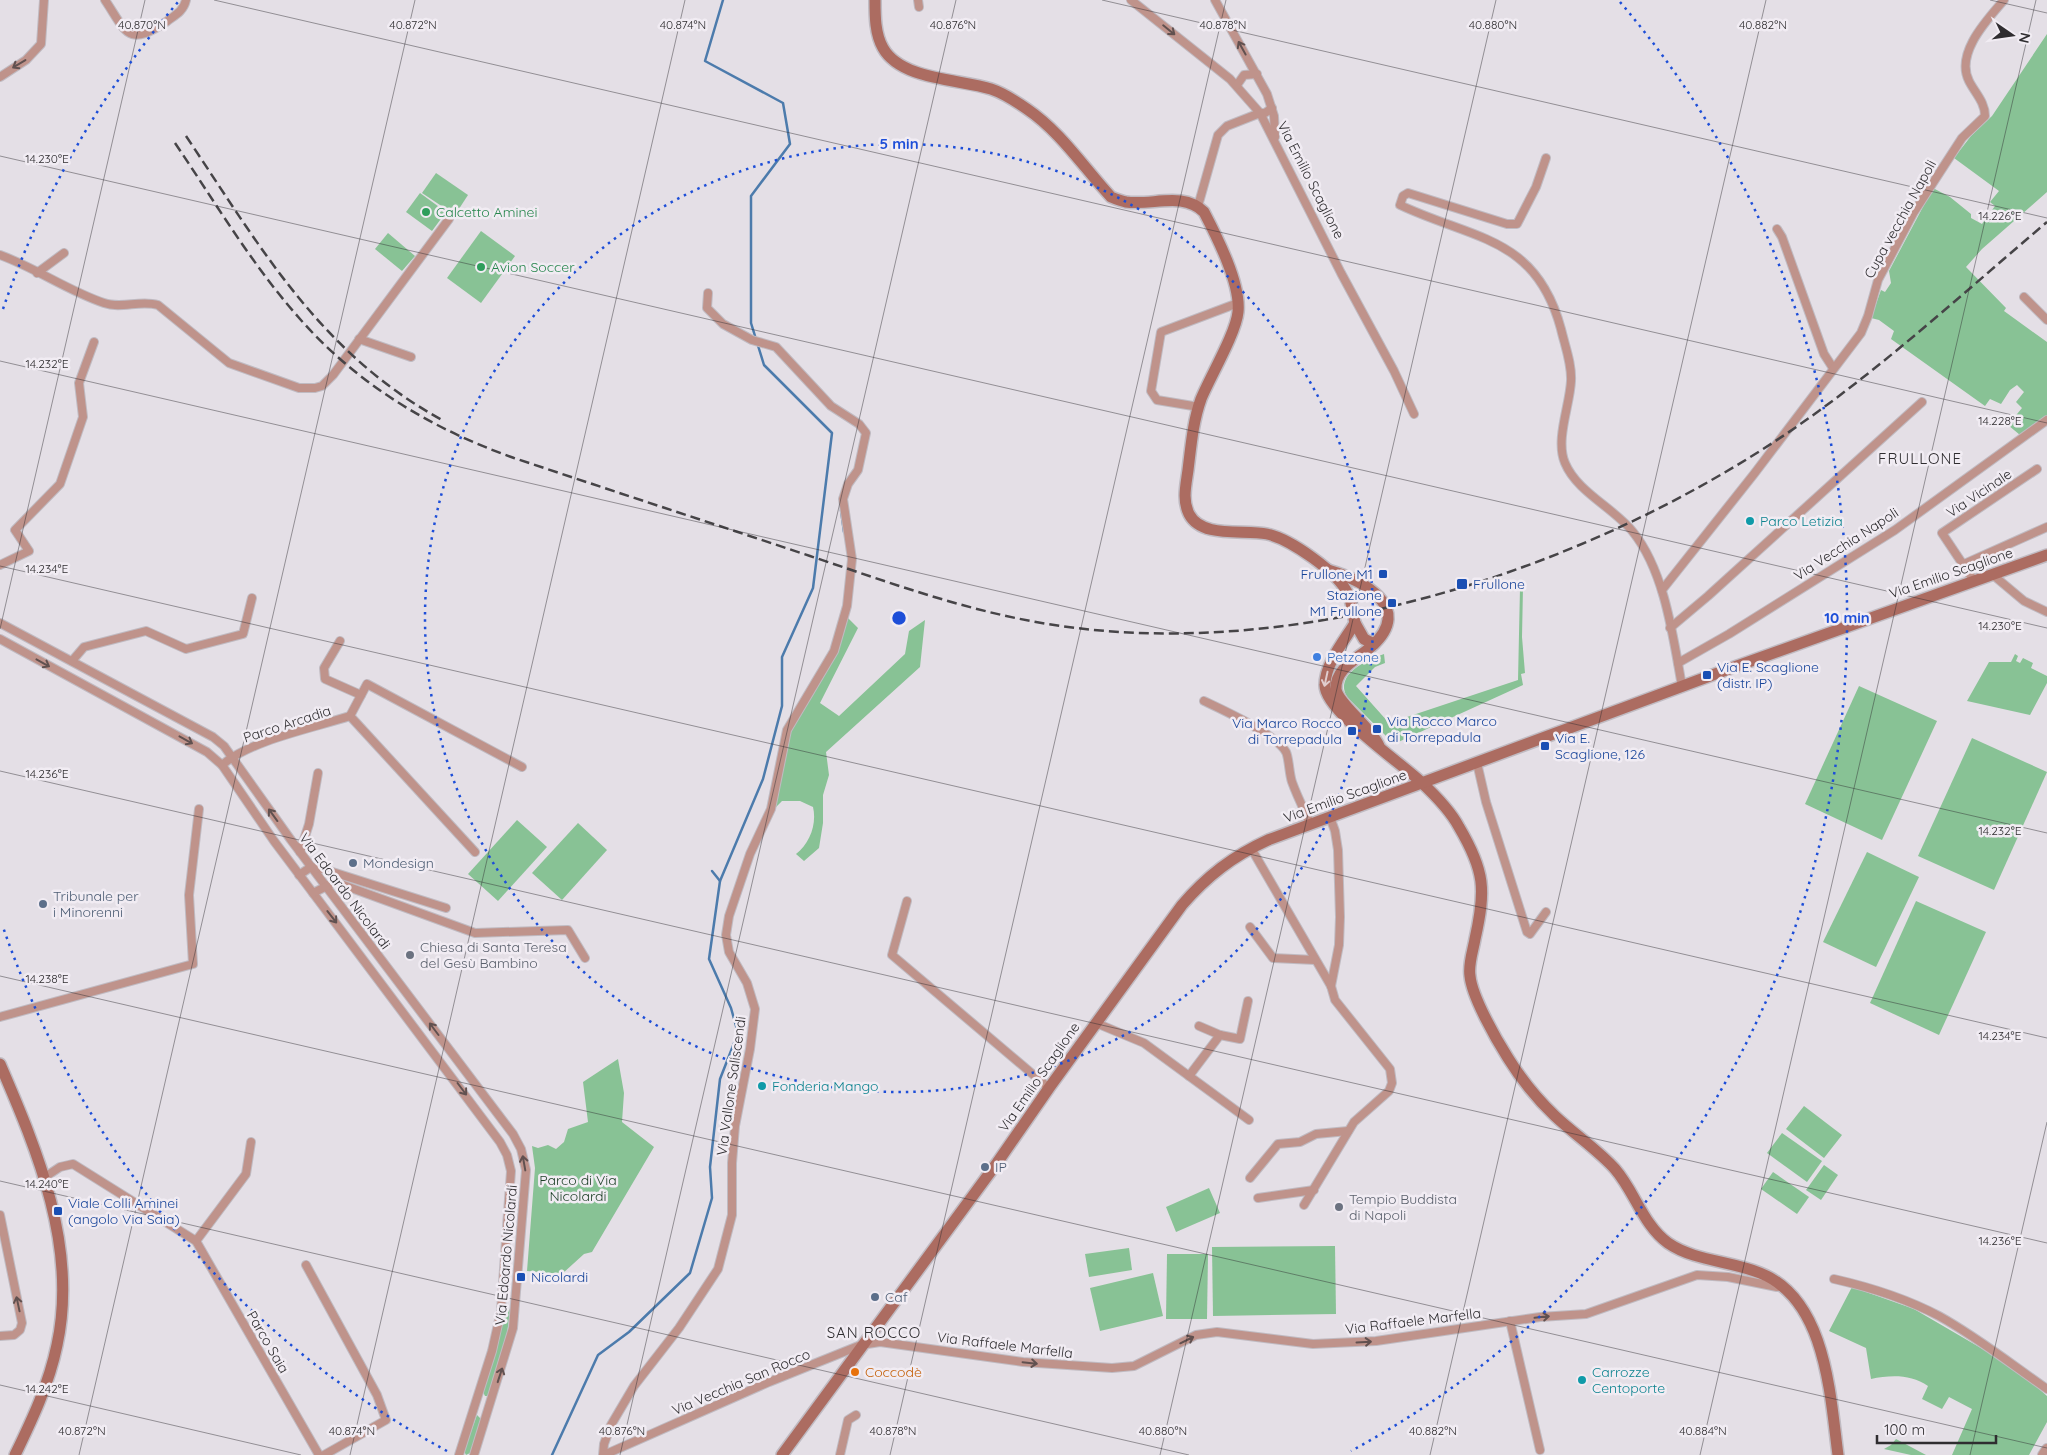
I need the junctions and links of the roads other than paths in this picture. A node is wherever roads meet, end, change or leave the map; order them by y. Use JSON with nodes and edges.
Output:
{"nodes":[{"id":1,"x":44,"y":0,"type":"edge"},
{"id":2,"x":105,"y":0,"type":"edge"},
{"id":3,"x":186,"y":0,"type":"edge"},
{"id":4,"x":875,"y":0,"type":"edge"},
{"id":5,"x":1131,"y":0,"type":"edge"},
{"id":6,"x":1215,"y":0,"type":"edge"},
{"id":7,"x":2004,"y":0,"type":"edge"},
{"id":8,"x":1257,"y":74,"type":"junction"},
{"id":9,"x":0,"y":76,"type":"edge"},
{"id":10,"x":1237,"y":85,"type":"junction"},
{"id":11,"x":1272,"y":108,"type":"junction"},
{"id":12,"x":1260,"y":113,"type":"junction"},
{"id":13,"x":1275,"y":142,"type":"junction"},
{"id":14,"x":1546,"y":158,"type":"dead end"},
{"id":15,"x":1198,"y":206,"type":"junction"},
{"id":16,"x":449,"y":219,"type":"dead end"},
{"id":17,"x":1777,"y":229,"type":"dead end"},
{"id":18,"x":64,"y":253,"type":"dead end"},
{"id":19,"x":0,"y":255,"type":"edge"},
{"id":20,"x":37,"y":273,"type":"junction"},
{"id":21,"x":708,"y":293,"type":"dead end"},
{"id":22,"x":2024,"y":297,"type":"dead end"},
{"id":23,"x":1238,"y":303,"type":"junction"},
{"id":24,"x":2047,"y":320,"type":"edge"},
{"id":25,"x":359,"y":339,"type":"junction"},
{"id":26,"x":94,"y":342,"type":"dead end"},
{"id":27,"x":411,"y":356,"type":"dead end"},
{"id":28,"x":1833,"y":368,"type":"junction"},
{"id":29,"x":1922,"y":402,"type":"dead end"},
{"id":30,"x":1199,"y":407,"type":"junction"},
{"id":31,"x":1414,"y":414,"type":"dead end"},
{"id":32,"x":2047,"y":420,"type":"edge"},
{"id":33,"x":2037,"y":469,"type":"dead end"},
{"id":34,"x":2047,"y":527,"type":"edge"},
{"id":35,"x":2047,"y":555,"type":"edge"},
{"id":36,"x":0,"y":565,"type":"edge"},
{"id":37,"x":1962,"y":565,"type":"junction"},
{"id":38,"x":1326,"y":569,"type":"junction"},
{"id":39,"x":1993,"y":574,"type":"junction"},
{"id":40,"x":1974,"y":581,"type":"junction"},
{"id":41,"x":1662,"y":590,"type":"junction"},
{"id":42,"x":252,"y":598,"type":"dead end"},
{"id":43,"x":2047,"y":612,"type":"edge"},
{"id":44,"x":0,"y":622,"type":"edge"},
{"id":45,"x":1355,"y":623,"type":"junction"},
{"id":46,"x":1670,"y":628,"type":"junction"},
{"id":47,"x":0,"y":639,"type":"edge"},
{"id":48,"x":340,"y":641,"type":"dead end"},
{"id":49,"x":1374,"y":644,"type":"junction"},
{"id":50,"x":72,"y":662,"type":"junction"},
{"id":51,"x":1678,"y":663,"type":"junction"},
{"id":52,"x":1682,"y":686,"type":"junction"},
{"id":53,"x":361,"y":695,"type":"junction"},
{"id":54,"x":1204,"y":701,"type":"dead end"},
{"id":55,"x":350,"y":716,"type":"junction"},
{"id":56,"x":1379,"y":746,"type":"junction"},
{"id":57,"x":232,"y":756,"type":"junction"},
{"id":58,"x":1477,"y":763,"type":"junction"},
{"id":59,"x":222,"y":765,"type":"junction"},
{"id":60,"x":522,"y":767,"type":"dead end"},
{"id":61,"x":318,"y":773,"type":"dead end"},
{"id":62,"x":1422,"y":783,"type":"junction"},
{"id":63,"x":199,"y":809,"type":"dead end"},
{"id":64,"x":1330,"y":817,"type":"junction"},
{"id":65,"x":1311,"y":824,"type":"junction"},
{"id":66,"x":1251,"y":848,"type":"junction"},
{"id":67,"x":300,"y":852,"type":"junction"},
{"id":68,"x":475,"y":852,"type":"dead end"},
{"id":69,"x":311,"y":867,"type":"junction"},
{"id":70,"x":299,"y":875,"type":"junction"},
{"id":71,"x":325,"y":885,"type":"junction"},
{"id":72,"x":313,"y":894,"type":"junction"},
{"id":73,"x":908,"y":901,"type":"dead end"},
{"id":74,"x":446,"y":908,"type":"dead end"},
{"id":75,"x":1546,"y":912,"type":"dead end"},
{"id":76,"x":1250,"y":927,"type":"dead end"},
{"id":77,"x":586,"y":958,"type":"dead end"},
{"id":78,"x":1315,"y":960,"type":"junction"},
{"id":79,"x":1331,"y":986,"type":"junction"},
{"id":80,"x":1248,"y":1001,"type":"dead end"},
{"id":81,"x":0,"y":1017,"type":"edge"},
{"id":82,"x":1096,"y":1023,"type":"junction"},
{"id":83,"x":1199,"y":1026,"type":"dead end"},
{"id":84,"x":1220,"y":1035,"type":"junction"},
{"id":85,"x":0,"y":1064,"type":"edge"},
{"id":86,"x":1189,"y":1076,"type":"junction"},
{"id":87,"x":1049,"y":1088,"type":"junction"},
{"id":88,"x":1248,"y":1120,"type":"dead end"},
{"id":89,"x":1348,"y":1131,"type":"junction"},
{"id":90,"x":251,"y":1142,"type":"dead end"},
{"id":91,"x":45,"y":1177,"type":"junction"},
{"id":92,"x":1250,"y":1178,"type":"dead end"},
{"id":93,"x":1314,"y":1190,"type":"junction"},
{"id":94,"x":1258,"y":1198,"type":"dead end"},
{"id":95,"x":1304,"y":1205,"type":"dead end"},
{"id":96,"x":0,"y":1215,"type":"edge"},
{"id":97,"x":507,"y":1238,"type":"junction"},
{"id":98,"x":521,"y":1239,"type":"junction"},
{"id":99,"x":196,"y":1241,"type":"junction"},
{"id":100,"x":306,"y":1265,"type":"dead end"},
{"id":101,"x":1834,"y":1279,"type":"dead end"},
{"id":102,"x":503,"y":1286,"type":"junction"},
{"id":103,"x":518,"y":1286,"type":"junction"},
{"id":104,"x":1789,"y":1290,"type":"junction"},
{"id":105,"x":517,"y":1298,"type":"junction"},
{"id":106,"x":502,"y":1300,"type":"junction"},
{"id":107,"x":1510,"y":1321,"type":"junction"},
{"id":108,"x":0,"y":1336,"type":"edge"},
{"id":109,"x":861,"y":1345,"type":"junction"},
{"id":110,"x":2047,"y":1389,"type":"edge"},
{"id":111,"x":476,"y":1403,"type":"junction"},
{"id":112,"x":490,"y":1407,"type":"junction"},
{"id":113,"x":856,"y":1415,"type":"dead end"},
{"id":114,"x":2047,"y":1449,"type":"edge"},
{"id":115,"x":1540,"y":1450,"type":"dead end"},
{"id":116,"x":15,"y":1455,"type":"edge"},
{"id":117,"x":319,"y":1455,"type":"edge"},
{"id":118,"x":324,"y":1455,"type":"edge"},
{"id":119,"x":460,"y":1455,"type":"edge"},
{"id":120,"x":474,"y":1455,"type":"edge"},
{"id":121,"x":604,"y":1455,"type":"edge"},
{"id":122,"x":782,"y":1455,"type":"edge"},
{"id":123,"x":840,"y":1455,"type":"edge"},
{"id":124,"x":1838,"y":1455,"type":"edge"},
{"id":125,"x":2043,"y":1455,"type":"edge"}],
"edges":[{"from":1,"to":9,"type":"street","one_way":true},
{"from":2,"to":3,"type":"street"},
{"from":4,"to":15,"type":"main road"},
{"from":5,"to":10,"type":"street","name":"Via Emilio Scaglione","one_way":true},
{"from":8,"to":6,"type":"street","one_way":true},
{"from":7,"to":28,"type":"street","name":"Cupa vecchia Napoli"},
{"from":8,"to":10,"type":"street"},
{"from":8,"to":11,"type":"street"},
{"from":10,"to":12,"type":"street","name":"Via Emilio Scaglione"},
{"from":11,"to":12,"type":"street"},
{"from":11,"to":13,"type":"street"},
{"from":12,"to":13,"type":"street","name":"Via Emilio Scaglione"},
{"from":12,"to":15,"type":"street"},
{"from":13,"to":31,"type":"street","name":"Via Emilio Scaglione"},
{"from":14,"to":41,"type":"street"},
{"from":15,"to":23,"type":"main road"},
{"from":16,"to":25,"type":"street"},
{"from":17,"to":28,"type":"street"},
{"from":18,"to":20,"type":"street"},
{"from":19,"to":20,"type":"street"},
{"from":20,"to":25,"type":"street"},
{"from":21,"to":121,"type":"street","name":"Via Vallone Saliscendi"},
{"from":22,"to":24,"type":"street"},
{"from":23,"to":30,"type":"main road"},
{"from":23,"to":30,"type":"street"},
{"from":25,"to":27,"type":"street"},
{"from":26,"to":36,"type":"street"},
{"from":28,"to":41,"type":"street","name":"Cupa vecchia Napoli"},
{"from":29,"to":46,"type":"street"},
{"from":30,"to":38,"type":"main road"},
{"from":32,"to":51,"type":"street","name":"Via Vecchia Napoli"},
{"from":33,"to":37,"type":"street","name":"Via Vicinale"},
{"from":34,"to":37,"type":"street"},
{"from":35,"to":39,"type":"main road","name":"Via Emilio Scaglione"},
{"from":37,"to":40,"type":"street","name":"Via Vicinale"},
{"from":38,"to":45,"type":"main road"},
{"from":38,"to":49,"type":"main road"},
{"from":39,"to":40,"type":"main road","name":"Via Emilio Scaglione"},
{"from":39,"to":43,"type":"street"},
{"from":40,"to":52,"type":"main road","name":"Via Emilio Scaglione"},
{"from":41,"to":46,"type":"street"},
{"from":42,"to":50,"type":"street"},
{"from":44,"to":50,"type":"street","name":"Via Edoardo Nicolardi"},
{"from":45,"to":49,"type":"main road"},
{"from":45,"to":56,"type":"main road","one_way":true},
{"from":46,"to":51,"type":"street"},
{"from":47,"to":59,"type":"street","name":"Via Edoardo Nicolardi","one_way":true},
{"from":48,"to":53,"type":"street"},
{"from":49,"to":56,"type":"main road"},
{"from":50,"to":57,"type":"street","name":"Via Edoardo Nicolardi"},
{"from":51,"to":52,"type":"street"},
{"from":52,"to":58,"type":"main road","name":"Via Emilio Scaglione"},
{"from":53,"to":55,"type":"street"},
{"from":53,"to":60,"type":"street"},
{"from":54,"to":65,"type":"street"},
{"from":55,"to":57,"type":"street","name":"Parco Arcadia"},
{"from":55,"to":68,"type":"street"},
{"from":56,"to":62,"type":"main road"},
{"from":57,"to":59,"type":"street","name":"Parco Arcadia"},
{"from":67,"to":57,"type":"street","name":"Via Edoardo Nicolardi","one_way":true},
{"from":58,"to":62,"type":"main road","name":"Via Emilio Scaglione"},
{"from":58,"to":75,"type":"street"},
{"from":59,"to":70,"type":"street","name":"Via Edoardo Nicolardi"},
{"from":61,"to":67,"type":"street"},
{"from":62,"to":64,"type":"main road","name":"Via Emilio Scaglione"},
{"from":62,"to":104,"type":"main road"},
{"from":63,"to":81,"type":"street"},
{"from":64,"to":65,"type":"main road","name":"Via Emilio Scaglione"},
{"from":64,"to":79,"type":"street"},
{"from":65,"to":66,"type":"main road","name":"Via Emilio Scaglione"},
{"from":66,"to":78,"type":"street"},
{"from":66,"to":82,"type":"main road","name":"Via Emilio Scaglione"},
{"from":67,"to":69,"type":"street","name":"Via Edoardo Nicolardi"},
{"from":69,"to":70,"type":"street"},
{"from":69,"to":71,"type":"street","name":"Via Edoardo Nicolardi"},
{"from":69,"to":74,"type":"street"},
{"from":70,"to":72,"type":"street","name":"Via Edoardo Nicolardi"},
{"from":71,"to":72,"type":"street"},
{"from":71,"to":77,"type":"street"},
{"from":98,"to":71,"type":"street","name":"Via Edoardo Nicolardi","one_way":true},
{"from":72,"to":97,"type":"street","name":"Via Edoardo Nicolardi","one_way":true},
{"from":73,"to":87,"type":"street"},
{"from":76,"to":78,"type":"street"},
{"from":78,"to":79,"type":"street"},
{"from":79,"to":89,"type":"street"},
{"from":80,"to":84,"type":"street"},
{"from":82,"to":86,"type":"street"},
{"from":82,"to":87,"type":"main road","name":"Via Emilio Scaglione"},
{"from":83,"to":84,"type":"street"},
{"from":84,"to":86,"type":"street"},
{"from":85,"to":91,"type":"main road"},
{"from":86,"to":88,"type":"street"},
{"from":87,"to":109,"type":"main road","name":"Via Emilio Scaglione"},
{"from":89,"to":92,"type":"street"},
{"from":89,"to":93,"type":"street"},
{"from":90,"to":99,"type":"street"},
{"from":91,"to":99,"type":"street","name":"Parco Saia"},
{"from":91,"to":116,"type":"main road"},
{"from":93,"to":94,"type":"street"},
{"from":93,"to":95,"type":"street"},
{"from":108,"to":96,"type":"street","one_way":true},
{"from":97,"to":98,"type":"street"},
{"from":97,"to":102,"type":"street","name":"Via Edoardo Nicolardi"},
{"from":98,"to":103,"type":"street","name":"Via Edoardo Nicolardi"},
{"from":99,"to":117,"type":"street","name":"Parco Saia"},
{"from":100,"to":118,"type":"street"},
{"from":101,"to":110,"type":"street"},
{"from":102,"to":103,"type":"street"},
{"from":102,"to":106,"type":"street","name":"Via Edoardo Nicolardi"},
{"from":103,"to":105,"type":"street","name":"Via Edoardo Nicolardi"},
{"from":107,"to":104,"type":"street","name":"Via Raffaele Marfella","one_way":true},
{"from":104,"to":124,"type":"main road"},
{"from":105,"to":106,"type":"street"},
{"from":112,"to":105,"type":"street","name":"Via Edoardo Nicolardi","one_way":true},
{"from":106,"to":111,"type":"street","name":"Via Edoardo Nicolardi"},
{"from":109,"to":107,"type":"street","name":"Via Raffaele Marfella","one_way":true},
{"from":107,"to":115,"type":"street"},
{"from":109,"to":121,"type":"street","name":"Via Vecchia San Rocco"},
{"from":109,"to":122,"type":"main road","name":"Via Emilio Scaglione"},
{"from":111,"to":112,"type":"street"},
{"from":111,"to":119,"type":"street","name":"Via Edoardo Nicolardi"},
{"from":112,"to":120,"type":"street","name":"Via Edoardo Nicolardi"},
{"from":113,"to":123,"type":"street"},
{"from":114,"to":125,"type":"street"}]}
